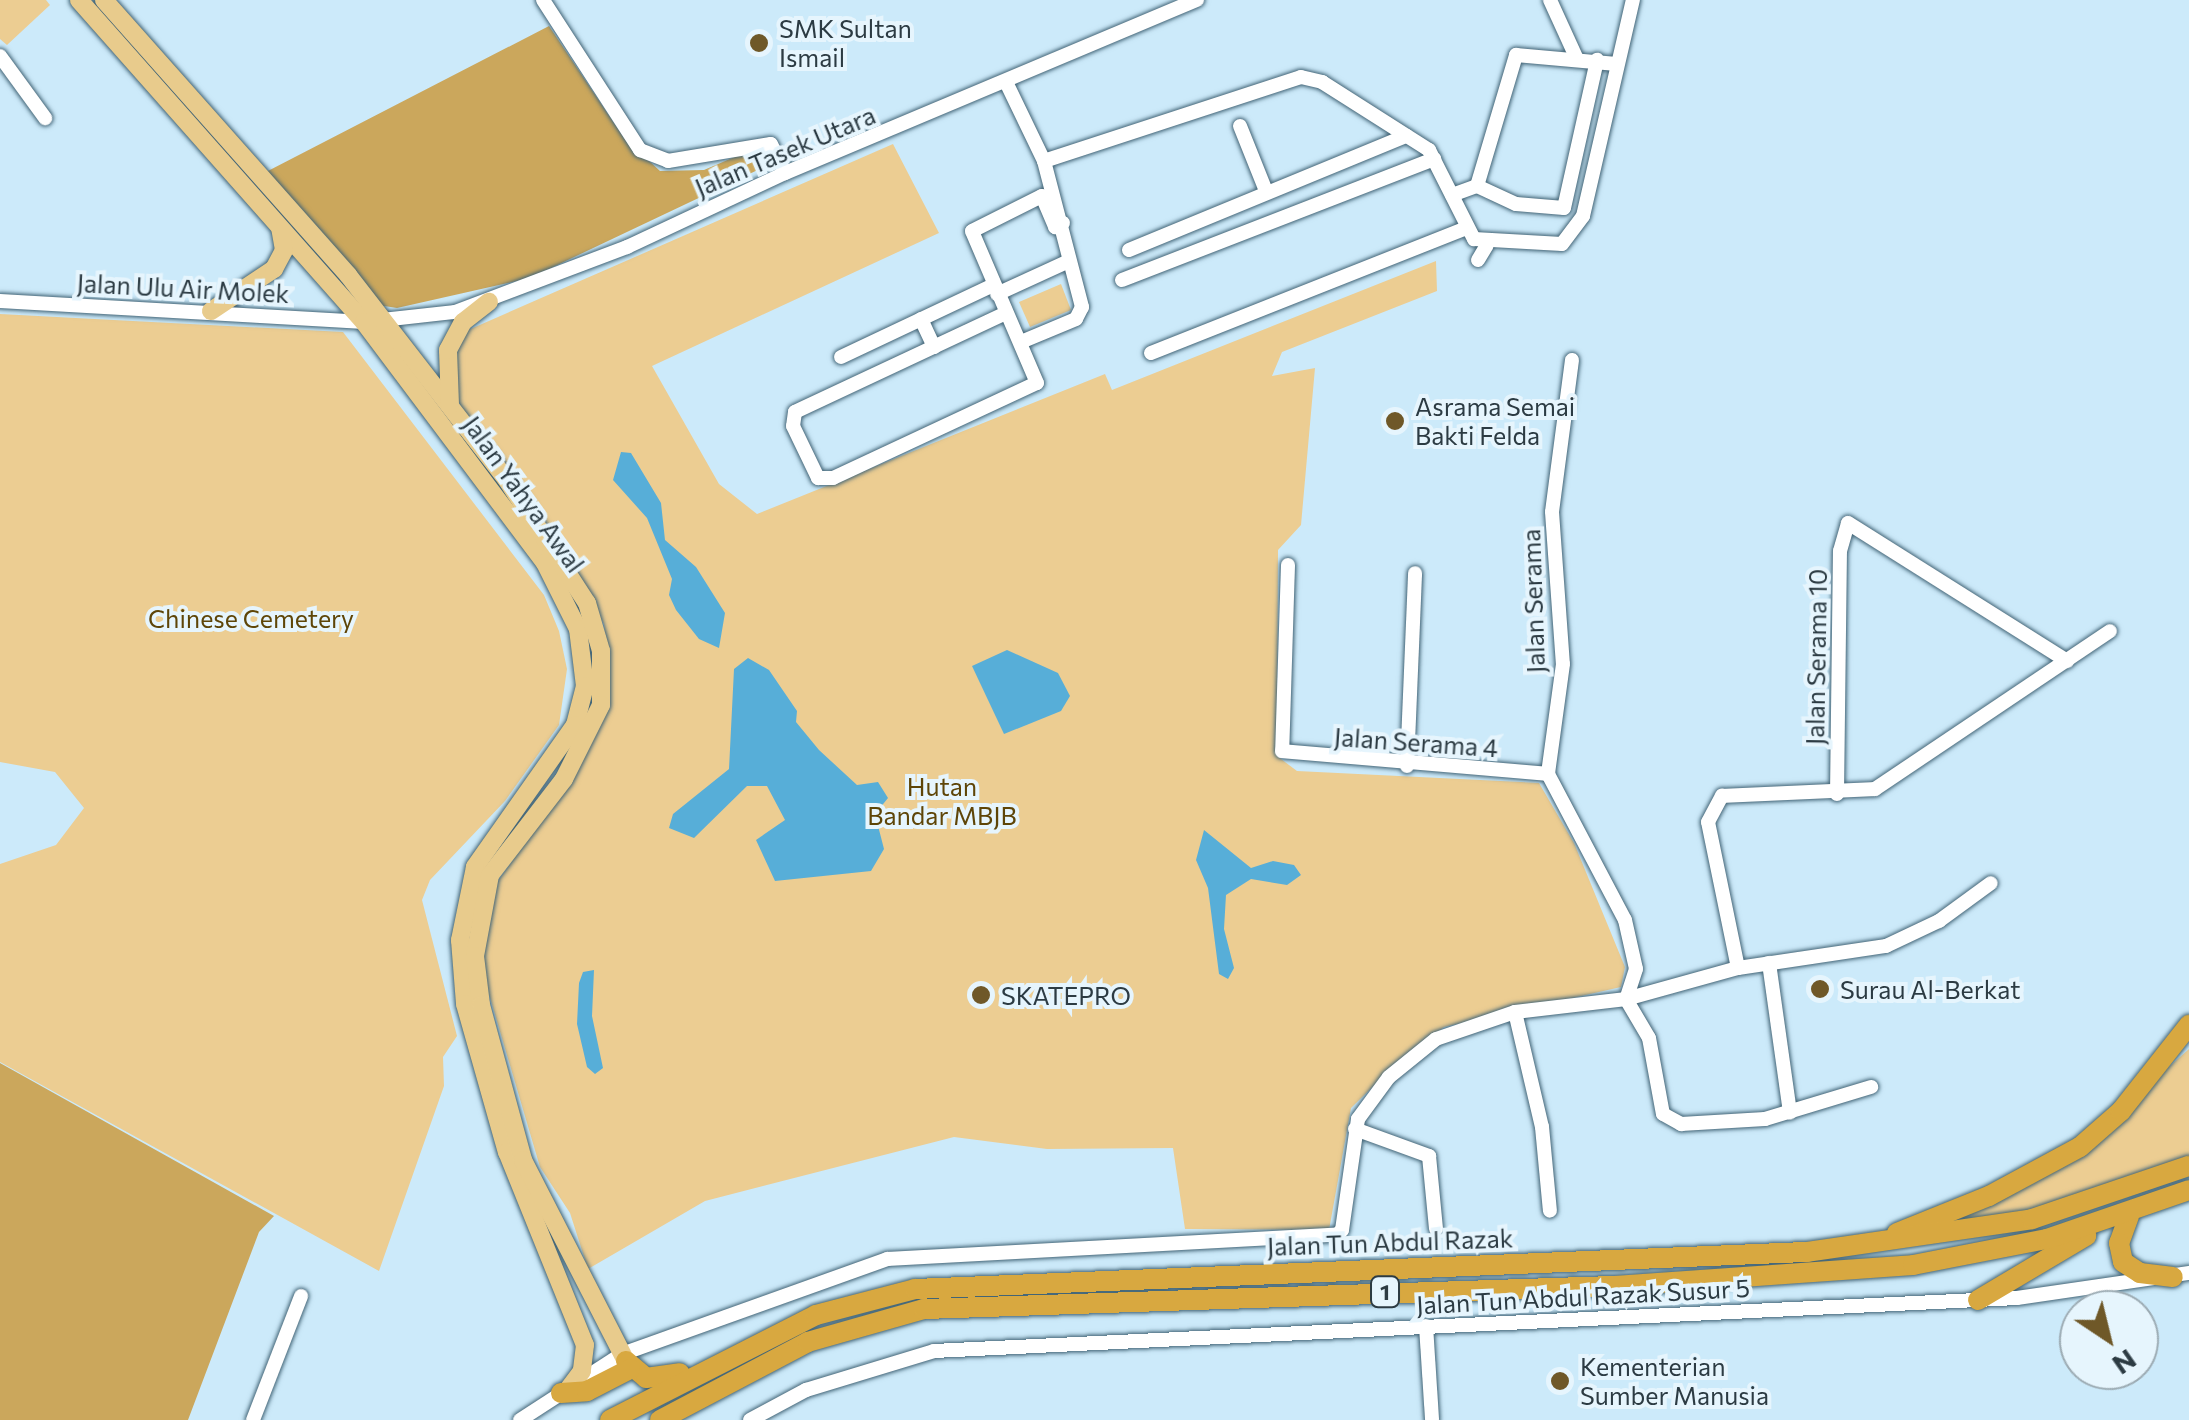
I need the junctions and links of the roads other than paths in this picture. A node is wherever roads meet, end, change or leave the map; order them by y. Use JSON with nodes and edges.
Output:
{"nodes":[{"id":1,"x":80,"y":0,"type":"edge"},
{"id":2,"x":104,"y":0,"type":"edge"},
{"id":3,"x":543,"y":0,"type":"edge"},
{"id":4,"x":1197,"y":0,"type":"edge"},
{"id":5,"x":1550,"y":0,"type":"edge"},
{"id":6,"x":1633,"y":0,"type":"edge"},
{"id":7,"x":0,"y":56,"type":"edge"},
{"id":8,"x":1576,"y":57,"type":"junction"},
{"id":9,"x":1607,"y":62,"type":"junction"},
{"id":10,"x":1006,"y":82,"type":"junction"},
{"id":11,"x":46,"y":118,"type":"dead end"},
{"id":12,"x":1240,"y":126,"type":"dead end"},
{"id":13,"x":1399,"y":139,"type":"junction"},
{"id":14,"x":1044,"y":161,"type":"junction"},
{"id":15,"x":1426,"y":162,"type":"junction"},
{"id":16,"x":784,"y":173,"type":"junction"},
{"id":17,"x":1477,"y":186,"type":"junction"},
{"id":18,"x":1266,"y":191,"type":"junction"},
{"id":19,"x":1456,"y":194,"type":"junction"},
{"id":20,"x":1062,"y":223,"type":"junction"},
{"id":21,"x":279,"y":224,"type":"junction"},
{"id":22,"x":1466,"y":228,"type":"junction"},
{"id":23,"x":1487,"y":245,"type":"junction"},
{"id":24,"x":1129,"y":250,"type":"dead end"},
{"id":25,"x":1478,"y":260,"type":"dead end"},
{"id":26,"x":1070,"y":261,"type":"junction"},
{"id":27,"x":1122,"y":280,"type":"dead end"},
{"id":28,"x":995,"y":289,"type":"junction"},
{"id":29,"x":0,"y":301,"type":"edge"},
{"id":30,"x":488,"y":302,"type":"junction"},
{"id":31,"x":212,"y":311,"type":"junction"},
{"id":32,"x":1006,"y":313,"type":"junction"},
{"id":33,"x":921,"y":319,"type":"junction"},
{"id":34,"x":364,"y":322,"type":"junction"},
{"id":35,"x":384,"y":322,"type":"junction"},
{"id":36,"x":1021,"y":342,"type":"junction"},
{"id":37,"x":934,"y":346,"type":"junction"},
{"id":38,"x":1150,"y":353,"type":"dead end"},
{"id":39,"x":841,"y":357,"type":"dead end"},
{"id":40,"x":1572,"y":360,"type":"dead end"},
{"id":41,"x":450,"y":406,"type":"junction"},
{"id":42,"x":1288,"y":565,"type":"dead end"},
{"id":43,"x":1414,"y":573,"type":"dead end"},
{"id":44,"x":2110,"y":631,"type":"dead end"},
{"id":45,"x":2067,"y":660,"type":"junction"},
{"id":46,"x":1407,"y":766,"type":"junction"},
{"id":47,"x":1548,"y":774,"type":"junction"},
{"id":48,"x":1837,"y":794,"type":"junction"},
{"id":49,"x":1991,"y":884,"type":"dead end"},
{"id":50,"x":1769,"y":964,"type":"junction"},
{"id":51,"x":1738,"y":968,"type":"junction"},
{"id":52,"x":1626,"y":999,"type":"junction"},
{"id":53,"x":1515,"y":1012,"type":"junction"},
{"id":54,"x":2189,"y":1025,"type":"edge"},
{"id":55,"x":1870,"y":1088,"type":"dead end"},
{"id":56,"x":1790,"y":1113,"type":"junction"},
{"id":57,"x":1355,"y":1129,"type":"junction"},
{"id":58,"x":2189,"y":1166,"type":"edge"},
{"id":59,"x":2189,"y":1190,"type":"edge"},
{"id":60,"x":1550,"y":1210,"type":"dead end"},
{"id":61,"x":2119,"y":1219,"type":"junction"},
{"id":62,"x":1436,"y":1228,"type":"dead end"},
{"id":63,"x":1807,"y":1252,"type":"junction"},
{"id":64,"x":2181,"y":1275,"type":"edge"},
{"id":65,"x":301,"y":1296,"type":"dead end"},
{"id":66,"x":1978,"y":1300,"type":"junction"},
{"id":67,"x":1426,"y":1326,"type":"junction"},
{"id":68,"x":726,"y":1356,"type":"junction"},
{"id":69,"x":630,"y":1358,"type":"junction"},
{"id":70,"x":565,"y":1391,"type":"junction"},
{"id":71,"x":254,"y":1420,"type":"edge"},
{"id":72,"x":520,"y":1420,"type":"edge"},
{"id":73,"x":610,"y":1420,"type":"edge"},
{"id":74,"x":660,"y":1420,"type":"edge"},
{"id":75,"x":750,"y":1420,"type":"edge"},
{"id":76,"x":1432,"y":1420,"type":"edge"}],
"edges":[{"from":1,"to":21,"type":"main road","name":"Jalan Yahya Awal"},
{"from":2,"to":35,"type":"main road","name":"Jalan Yahya Awal"},
{"from":3,"to":16,"type":"street"},
{"from":4,"to":10,"type":"street","name":"Jalan Tasek Utara"},
{"from":5,"to":8,"type":"street"},
{"from":6,"to":9,"type":"street"},
{"from":7,"to":11,"type":"street"},
{"from":8,"to":9,"type":"street"},
{"from":8,"to":17,"type":"street"},
{"from":9,"to":17,"type":"street"},
{"from":9,"to":23,"type":"street"},
{"from":10,"to":14,"type":"street"},
{"from":10,"to":16,"type":"street","name":"Jalan Tasek Utara"},
{"from":12,"to":18,"type":"street"},
{"from":13,"to":14,"type":"street"},
{"from":13,"to":15,"type":"street"},
{"from":13,"to":18,"type":"street"},
{"from":14,"to":20,"type":"street"},
{"from":15,"to":19,"type":"street"},
{"from":15,"to":27,"type":"street"},
{"from":16,"to":30,"type":"street","name":"Jalan Tasek Utara"},
{"from":17,"to":19,"type":"street"},
{"from":18,"to":24,"type":"street"},
{"from":19,"to":22,"type":"street"},
{"from":20,"to":26,"type":"street"},
{"from":20,"to":28,"type":"street"},
{"from":21,"to":31,"type":"main road"},
{"from":21,"to":34,"type":"main road","name":"Jalan Yahya Awal"},
{"from":22,"to":23,"type":"street"},
{"from":22,"to":38,"type":"street"},
{"from":23,"to":25,"type":"street"},
{"from":26,"to":28,"type":"street"},
{"from":26,"to":36,"type":"street"},
{"from":28,"to":32,"type":"street"},
{"from":28,"to":33,"type":"street"},
{"from":29,"to":31,"type":"street","name":"Jalan Ulu Air Molek"},
{"from":30,"to":35,"type":"street","name":"Jalan Tasek Utara"},
{"from":30,"to":41,"type":"main road"},
{"from":31,"to":34,"type":"street","name":"Jalan Ulu Air Molek"},
{"from":32,"to":36,"type":"street"},
{"from":32,"to":37,"type":"street"},
{"from":33,"to":37,"type":"street"},
{"from":33,"to":39,"type":"street"},
{"from":34,"to":35,"type":"street","name":"Jalan Ulu Air Molek"},
{"from":34,"to":70,"type":"main road","name":"Jalan Yahya Awal"},
{"from":35,"to":41,"type":"main road","name":"Jalan Yahya Awal"},
{"from":36,"to":37,"type":"street"},
{"from":40,"to":47,"type":"street","name":"Jalan Serama"},
{"from":41,"to":69,"type":"main road","name":"Jalan Yahya Awal"},
{"from":42,"to":46,"type":"street","name":"Jalan Serama 4"},
{"from":43,"to":46,"type":"street"},
{"from":44,"to":45,"type":"street"},
{"from":45,"to":48,"type":"street"},
{"from":45,"to":48,"type":"street","name":"Jalan Serama 10"},
{"from":46,"to":47,"type":"street","name":"Jalan Serama 4"},
{"from":47,"to":52,"type":"street"},
{"from":48,"to":51,"type":"street"},
{"from":49,"to":50,"type":"street"},
{"from":50,"to":51,"type":"street"},
{"from":50,"to":56,"type":"street"},
{"from":51,"to":52,"type":"street"},
{"from":52,"to":53,"type":"street"},
{"from":52,"to":56,"type":"street"},
{"from":53,"to":57,"type":"street"},
{"from":53,"to":60,"type":"street"},
{"from":54,"to":63,"type":"highway"},
{"from":55,"to":56,"type":"street"},
{"from":57,"to":62,"type":"street"},
{"from":57,"to":69,"type":"street"},
{"from":58,"to":63,"type":"highway","name":"Jalan Tun Abdul Razak","number":"1"},
{"from":59,"to":61,"type":"highway","name":"Jalan Tun Abdul Razak","number":"1"},
{"from":61,"to":64,"type":"highway"},
{"from":61,"to":66,"type":"highway"},
{"from":61,"to":74,"type":"highway","name":"Jalan Tun Abdul Razak","number":"1"},
{"from":63,"to":68,"type":"highway","name":"Jalan Tun Abdul Razak","number":"1"},
{"from":64,"to":66,"type":"street","name":"Jalan Tun Abdul Razak Susur 5"},
{"from":65,"to":71,"type":"street"},
{"from":66,"to":67,"type":"street","name":"Jalan Tun Abdul Razak Susur 5"},
{"from":67,"to":75,"type":"street","name":"Jalan Tun Abdul Razak Susur 5"},
{"from":67,"to":76,"type":"street"},
{"from":68,"to":69,"type":"highway"},
{"from":68,"to":73,"type":"highway","name":"Jalan Tun Abdul Razak","number":"1"},
{"from":69,"to":70,"type":"highway"},
{"from":70,"to":72,"type":"street"}]}
